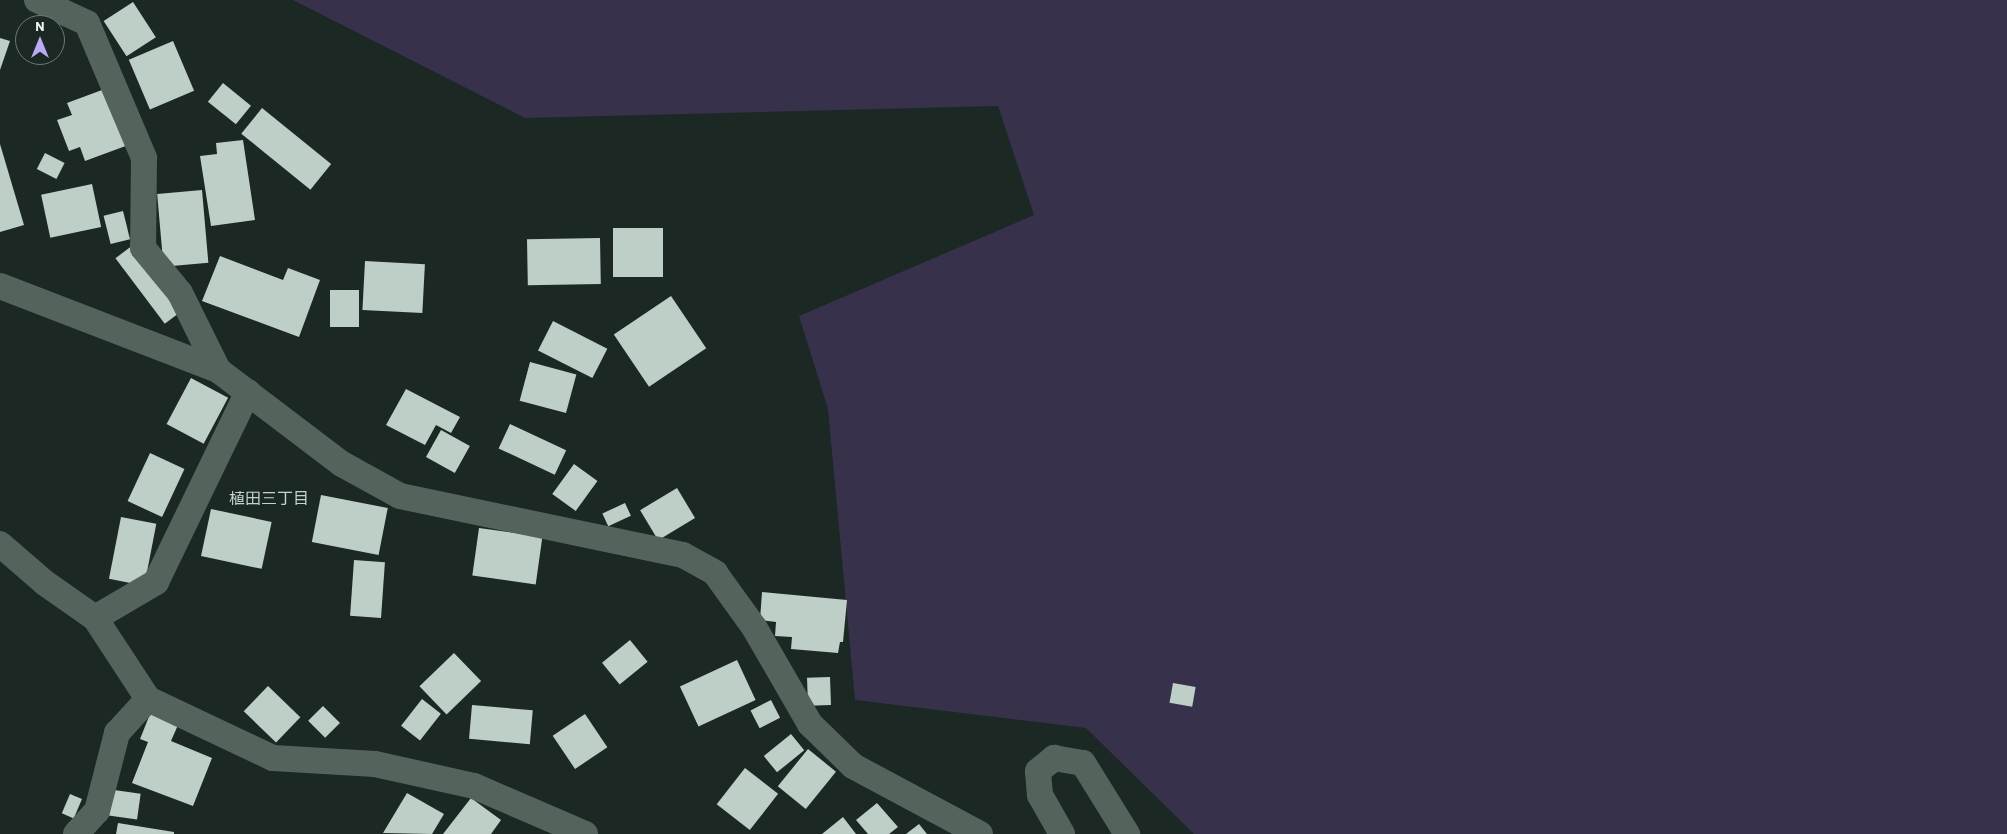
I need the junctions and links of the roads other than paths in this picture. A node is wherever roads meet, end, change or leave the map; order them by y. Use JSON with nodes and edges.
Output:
{"nodes":[{"id":1,"x":37,"y":0,"type":"edge"},
{"id":2,"x":0,"y":286,"type":"edge"},
{"id":3,"x":218,"y":370,"type":"junction"},
{"id":4,"x":248,"y":392,"type":"junction"},
{"id":5,"x":0,"y":544,"type":"edge"},
{"id":6,"x":95,"y":618,"type":"junction"},
{"id":7,"x":148,"y":699,"type":"junction"},
{"id":8,"x":76,"y":834,"type":"edge"},
{"id":9,"x":585,"y":834,"type":"edge"},
{"id":10,"x":980,"y":834,"type":"edge"},
{"id":11,"x":1062,"y":834,"type":"edge"},
{"id":12,"x":1127,"y":834,"type":"edge"}],
"edges":[{"from":1,"to":3,"type":"street"},
{"from":2,"to":3,"type":"street"},
{"from":3,"to":4,"type":"street"},
{"from":4,"to":6,"type":"street"},
{"from":4,"to":10,"type":"street"},
{"from":5,"to":6,"type":"street"},
{"from":6,"to":7,"type":"street"},
{"from":7,"to":8,"type":"street"},
{"from":7,"to":9,"type":"street"},
{"from":11,"to":12,"type":"street"}]}
